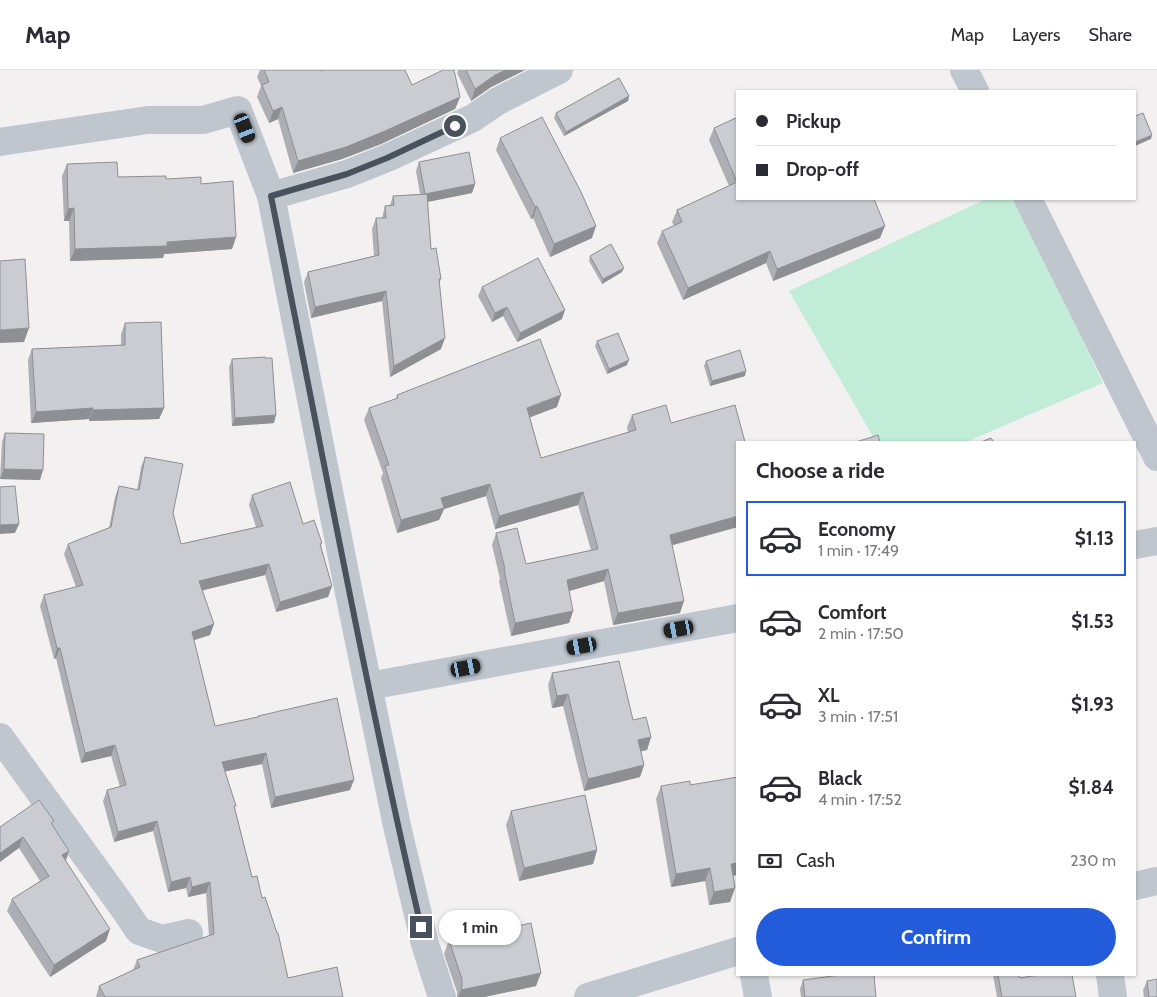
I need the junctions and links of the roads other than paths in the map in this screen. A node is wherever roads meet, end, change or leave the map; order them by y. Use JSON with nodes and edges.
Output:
{"nodes":[{"id":1,"x":559,"y":70,"type":"edge"},
{"id":2,"x":964,"y":70,"type":"edge"},
{"id":3,"x":974,"y":90,"type":"edge"},
{"id":4,"x":0,"y":142,"type":"edge"},
{"id":5,"x":271,"y":196,"type":"junction"},
{"id":6,"x":1028,"y":200,"type":"edge"},
{"id":7,"x":1157,"y":457,"type":"edge"},
{"id":8,"x":1157,"y":541,"type":"edge"},
{"id":9,"x":1136,"y":545,"type":"edge"},
{"id":10,"x":736,"y":618,"type":"edge"},
{"id":11,"x":369,"y":686,"type":"junction"},
{"id":12,"x":0,"y":738,"type":"edge"},
{"id":13,"x":1157,"y":881,"type":"edge"},
{"id":14,"x":1136,"y":886,"type":"edge"},
{"id":15,"x":189,"y":933,"type":"dead end"},
{"id":16,"x":736,"y":953,"type":"edge"},
{"id":17,"x":754,"y":976,"type":"edge"},
{"id":18,"x":1110,"y":976,"type":"edge"},
{"id":19,"x":442,"y":997,"type":"edge"},
{"id":20,"x":588,"y":997,"type":"edge"},
{"id":21,"x":758,"y":997,"type":"edge"},
{"id":22,"x":1113,"y":997,"type":"edge"}],
"edges":[{"from":1,"to":5,"type":"street"},
{"from":2,"to":3,"type":"street"},
{"from":4,"to":5,"type":"street"},
{"from":5,"to":11,"type":"street"},
{"from":6,"to":7,"type":"street"},
{"from":8,"to":9,"type":"street"},
{"from":10,"to":11,"type":"street"},
{"from":11,"to":19,"type":"street"},
{"from":12,"to":15,"type":"street"},
{"from":13,"to":14,"type":"street"},
{"from":16,"to":20,"type":"street"},
{"from":17,"to":21,"type":"street"},
{"from":18,"to":22,"type":"street"}]}
